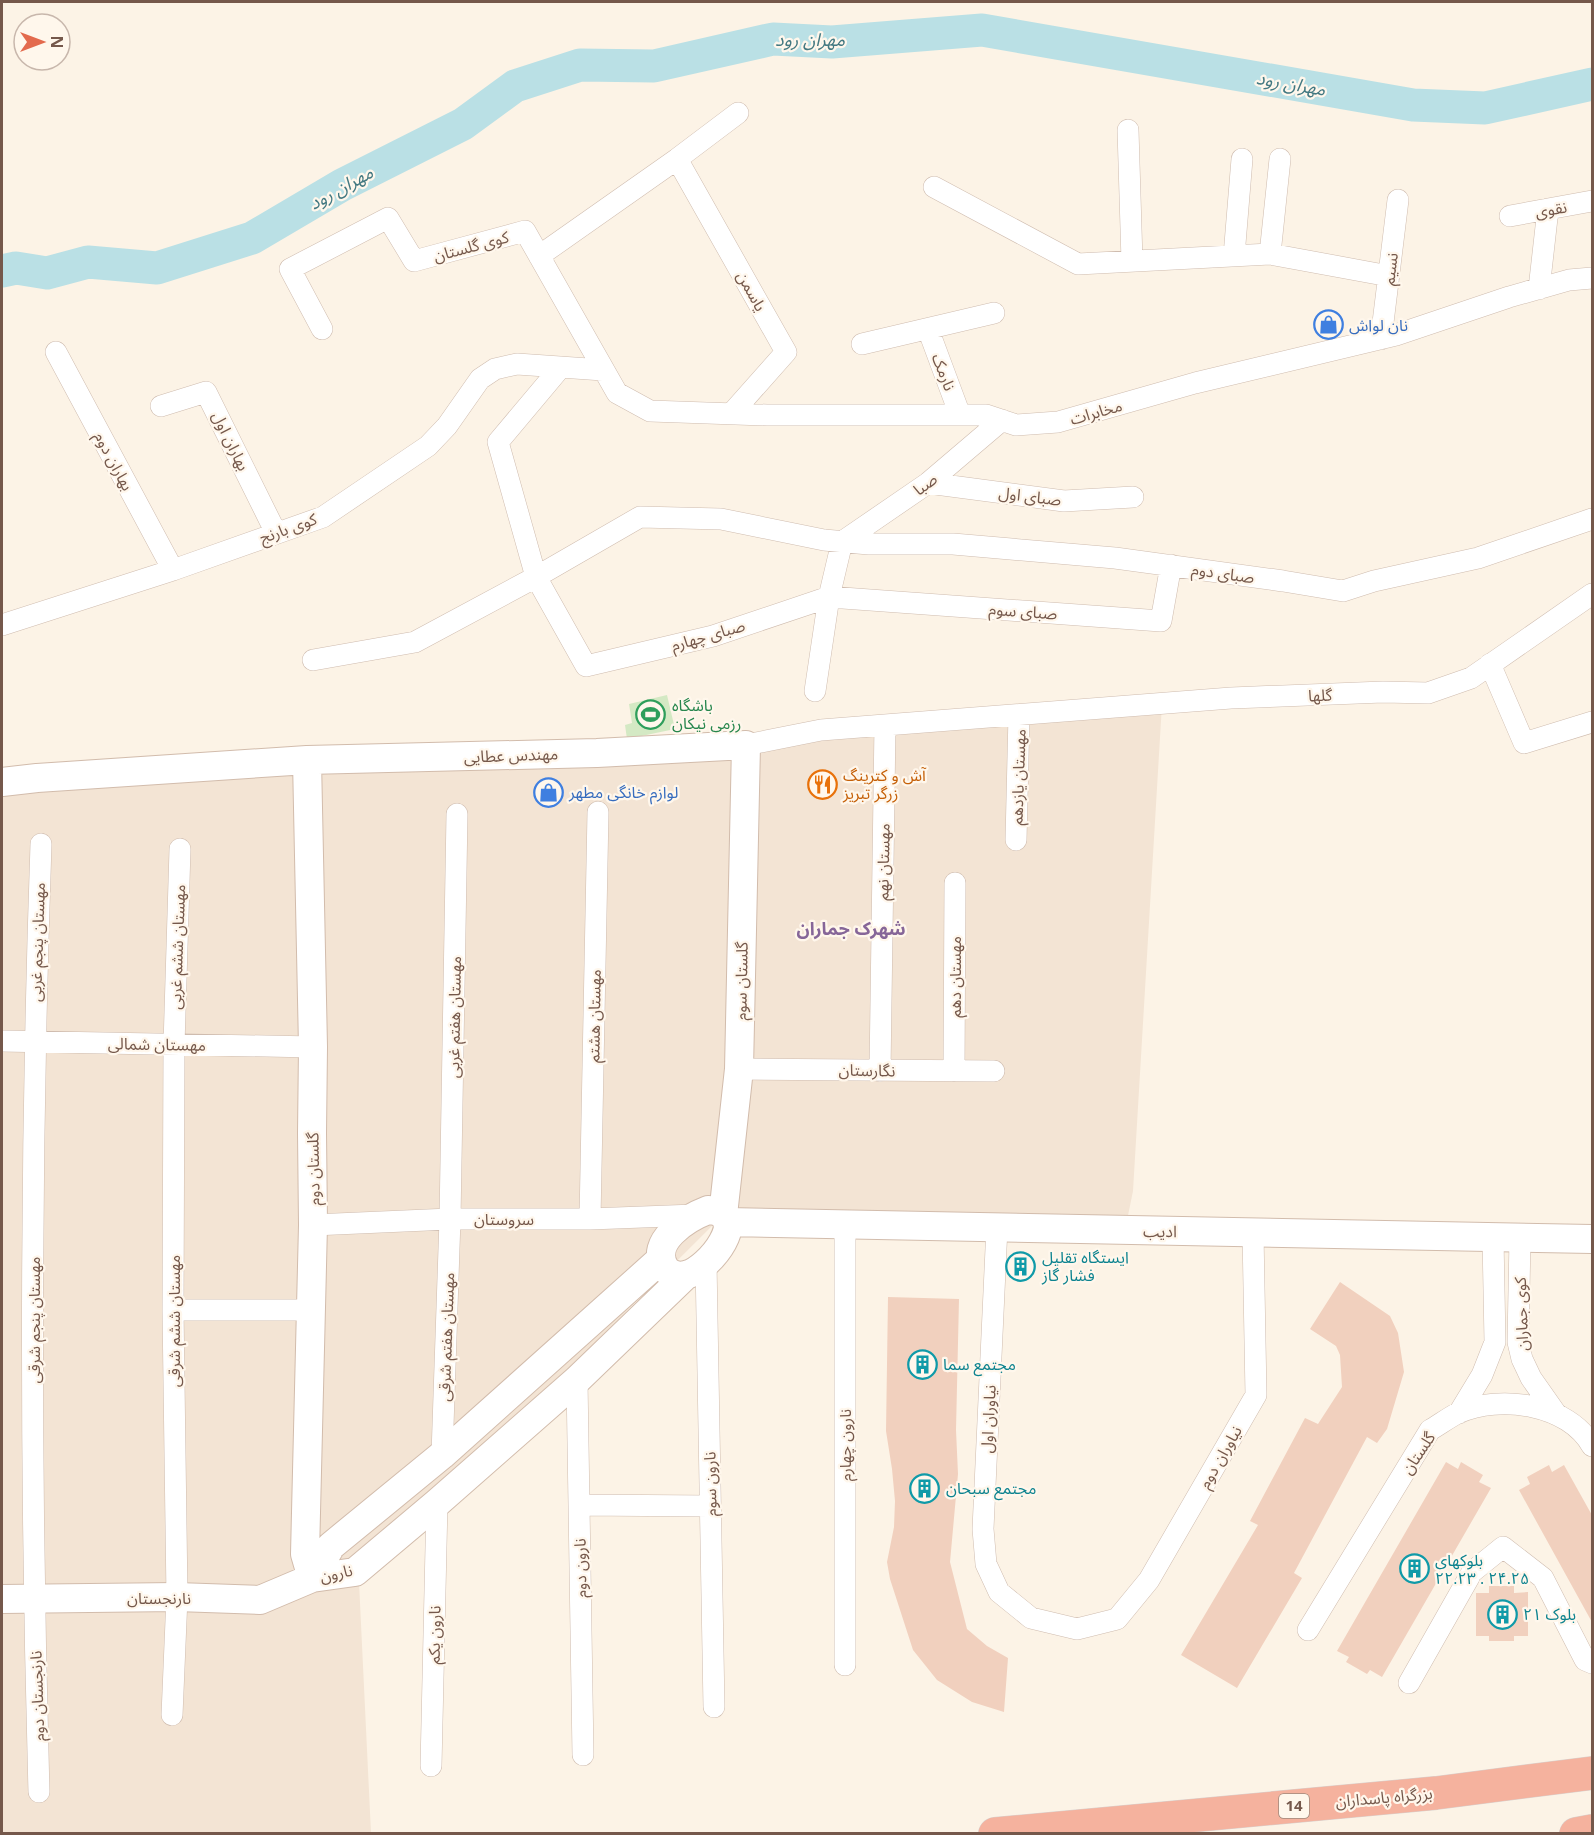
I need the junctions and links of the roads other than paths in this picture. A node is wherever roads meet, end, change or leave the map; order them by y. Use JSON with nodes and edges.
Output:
{"nodes":[{"id":1,"x":738,"y":113,"type":"dead end"},
{"id":2,"x":1128,"y":130,"type":"dead end"},
{"id":3,"x":677,"y":159,"type":"junction"},
{"id":4,"x":1242,"y":159,"type":"dead end"},
{"id":5,"x":1280,"y":159,"type":"dead end"},
{"id":6,"x":934,"y":187,"type":"dead end"},
{"id":7,"x":1398,"y":200,"type":"dead end"},
{"id":8,"x":1593,"y":201,"type":"edge"},
{"id":9,"x":1548,"y":209,"type":"junction"},
{"id":10,"x":1510,"y":216,"type":"dead end"},
{"id":11,"x":1270,"y":254,"type":"junction"},
{"id":12,"x":539,"y":256,"type":"junction"},
{"id":13,"x":1234,"y":256,"type":"junction"},
{"id":14,"x":1132,"y":261,"type":"junction"},
{"id":15,"x":1389,"y":276,"type":"junction"},
{"id":16,"x":1593,"y":278,"type":"edge"},
{"id":17,"x":1539,"y":289,"type":"junction"},
{"id":18,"x":994,"y":313,"type":"dead end"},
{"id":19,"x":322,"y":329,"type":"dead end"},
{"id":20,"x":928,"y":329,"type":"junction"},
{"id":21,"x":1381,"y":339,"type":"junction"},
{"id":22,"x":862,"y":344,"type":"dead end"},
{"id":23,"x":56,"y":352,"type":"dead end"},
{"id":24,"x":561,"y":367,"type":"junction"},
{"id":25,"x":603,"y":369,"type":"junction"},
{"id":26,"x":161,"y":406,"type":"dead end"},
{"id":27,"x":731,"y":414,"type":"junction"},
{"id":28,"x":960,"y":415,"type":"junction"},
{"id":29,"x":1002,"y":420,"type":"junction"},
{"id":30,"x":928,"y":483,"type":"junction"},
{"id":31,"x":1133,"y":497,"type":"dead end"},
{"id":32,"x":1593,"y":519,"type":"edge"},
{"id":33,"x":276,"y":533,"type":"junction"},
{"id":34,"x":842,"y":542,"type":"junction"},
{"id":35,"x":1171,"y":566,"type":"junction"},
{"id":36,"x":173,"y":570,"type":"junction"},
{"id":37,"x":536,"y":577,"type":"junction"},
{"id":38,"x":1593,"y":594,"type":"edge"},
{"id":39,"x":829,"y":597,"type":"junction"},
{"id":40,"x":2,"y":625,"type":"edge"},
{"id":41,"x":313,"y":660,"type":"dead end"},
{"id":42,"x":1490,"y":664,"type":"junction"},
{"id":43,"x":815,"y":691,"type":"dead end"},
{"id":44,"x":1019,"y":715,"type":"junction"},
{"id":45,"x":1593,"y":722,"type":"edge"},
{"id":46,"x":885,"y":725,"type":"junction"},
{"id":47,"x":746,"y":745,"type":"junction"},
{"id":48,"x":307,"y":760,"type":"junction"},
{"id":49,"x":2,"y":782,"type":"edge"},
{"id":50,"x":598,"y":812,"type":"dead end"},
{"id":51,"x":457,"y":814,"type":"dead end"},
{"id":52,"x":1016,"y":840,"type":"dead end"},
{"id":53,"x":41,"y":844,"type":"dead end"},
{"id":54,"x":180,"y":849,"type":"dead end"},
{"id":55,"x":956,"y":882,"type":"dead end"},
{"id":56,"x":2,"y":1041,"type":"edge"},
{"id":57,"x":34,"y":1041,"type":"junction"},
{"id":58,"x":174,"y":1045,"type":"junction"},
{"id":59,"x":313,"y":1047,"type":"junction"},
{"id":60,"x":739,"y":1069,"type":"junction"},
{"id":61,"x":880,"y":1071,"type":"junction"},
{"id":62,"x":954,"y":1071,"type":"junction"},
{"id":63,"x":994,"y":1071,"type":"dead end"},
{"id":64,"x":695,"y":1215,"type":"junction"},
{"id":65,"x":725,"y":1218,"type":"junction"},
{"id":66,"x":450,"y":1219,"type":"junction"},
{"id":67,"x":590,"y":1219,"type":"junction"},
{"id":68,"x":845,"y":1224,"type":"junction"},
{"id":69,"x":313,"y":1225,"type":"junction"},
{"id":70,"x":997,"y":1227,"type":"junction"},
{"id":71,"x":1253,"y":1233,"type":"junction"},
{"id":72,"x":1507,"y":1238,"type":"junction"},
{"id":73,"x":1593,"y":1239,"type":"edge"},
{"id":74,"x":660,"y":1260,"type":"junction"},
{"id":75,"x":696,"y":1269,"type":"junction"},
{"id":76,"x":173,"y":1310,"type":"junction"},
{"id":77,"x":311,"y":1310,"type":"junction"},
{"id":78,"x":577,"y":1380,"type":"junction"},
{"id":79,"x":1459,"y":1413,"type":"junction"},
{"id":80,"x":1557,"y":1415,"type":"junction"},
{"id":81,"x":1593,"y":1446,"type":"edge"},
{"id":82,"x":442,"y":1455,"type":"junction"},
{"id":83,"x":437,"y":1503,"type":"junction"},
{"id":84,"x":579,"y":1505,"type":"junction"},
{"id":85,"x":710,"y":1506,"type":"junction"},
{"id":86,"x":312,"y":1578,"type":"junction"},
{"id":87,"x":177,"y":1598,"type":"junction"},
{"id":88,"x":2,"y":1599,"type":"edge"},
{"id":89,"x":34,"y":1600,"type":"junction"},
{"id":90,"x":1077,"y":1629,"type":"joint"},
{"id":91,"x":1308,"y":1630,"type":"dead end"},
{"id":92,"x":1593,"y":1663,"type":"edge"},
{"id":93,"x":845,"y":1665,"type":"dead end"},
{"id":94,"x":1409,"y":1683,"type":"dead end"},
{"id":95,"x":714,"y":1707,"type":"dead end"},
{"id":96,"x":172,"y":1715,"type":"dead end"},
{"id":97,"x":583,"y":1755,"type":"dead end"},
{"id":98,"x":431,"y":1766,"type":"dead end"},
{"id":99,"x":1593,"y":1773,"type":"edge"},
{"id":100,"x":39,"y":1791,"type":"dead end"},
{"id":101,"x":1593,"y":1831,"type":"edge"},
{"id":102,"x":995,"y":1833,"type":"edge"},
{"id":103,"x":1576,"y":1833,"type":"edge"}],
"edges":[{"from":1,"to":3,"type":"street"},
{"from":2,"to":14,"type":"street"},
{"from":3,"to":12,"type":"street"},
{"from":3,"to":27,"type":"street","name":"یاسمن"},
{"from":4,"to":13,"type":"street"},
{"from":5,"to":11,"type":"street"},
{"from":6,"to":14,"type":"street"},
{"from":7,"to":15,"type":"street","name":"نسیم"},
{"from":8,"to":9,"type":"street","name":"نقوی"},
{"from":9,"to":10,"type":"street","name":"نقوی"},
{"from":9,"to":17,"type":"street"},
{"from":11,"to":13,"type":"street"},
{"from":11,"to":15,"type":"street"},
{"from":12,"to":19,"type":"street","name":"کوی گلستان"},
{"from":12,"to":25,"type":"street","name":"کوی گلستان"},
{"from":13,"to":14,"type":"street"},
{"from":15,"to":21,"type":"street","name":"نسیم"},
{"from":16,"to":17,"type":"street","name":"مخابرات"},
{"from":17,"to":21,"type":"street","name":"مخابرات"},
{"from":18,"to":20,"type":"street"},
{"from":20,"to":22,"type":"street"},
{"from":20,"to":28,"type":"street","name":"نارمک"},
{"from":21,"to":29,"type":"street","name":"مخابرات"},
{"from":23,"to":36,"type":"street","name":"بهاران دوم"},
{"from":24,"to":25,"type":"street","name":"کوی بارنج"},
{"from":24,"to":33,"type":"street","name":"کوی بارنج"},
{"from":24,"to":37,"type":"street"},
{"from":25,"to":27,"type":"street","name":"مخابرات"},
{"from":26,"to":33,"type":"street","name":"بهاران اول"},
{"from":27,"to":28,"type":"street","name":"مخابرات"},
{"from":28,"to":29,"type":"street","name":"مخابرات"},
{"from":29,"to":30,"type":"street","name":"صبا"},
{"from":30,"to":31,"type":"street","name":"صبای اول"},
{"from":30,"to":34,"type":"street","name":"صبا"},
{"from":32,"to":35,"type":"street","name":"صبای دوم"},
{"from":33,"to":36,"type":"street","name":"کوی بارنج"},
{"from":34,"to":35,"type":"street","name":"صبای دوم"},
{"from":34,"to":37,"type":"street","name":"صبای دوم"},
{"from":34,"to":39,"type":"street"},
{"from":35,"to":39,"type":"street","name":"صبای سوم"},
{"from":36,"to":40,"type":"street","name":"کوی بارنج"},
{"from":37,"to":39,"type":"street","name":"صبای چهارم"},
{"from":37,"to":41,"type":"street","name":"صبای دوم"},
{"from":38,"to":42,"type":"street","name":"گلها"},
{"from":39,"to":43,"type":"street"},
{"from":42,"to":44,"type":"street","name":"گلها"},
{"from":42,"to":45,"type":"street"},
{"from":44,"to":46,"type":"street","name":"مهندس عطایی"},
{"from":44,"to":52,"type":"street","name":"مهستان یازدهم"},
{"from":46,"to":47,"type":"street","name":"مهندس عطایی"},
{"from":46,"to":61,"type":"street","name":"مهستان نهم"},
{"from":47,"to":48,"type":"street","name":"مهندس عطایی"},
{"from":47,"to":60,"type":"street","name":"گلستان سوم"},
{"from":48,"to":49,"type":"street","name":"مهندس عطایی"},
{"from":48,"to":59,"type":"street","name":"گلستان دوم"},
{"from":50,"to":67,"type":"street","name":"مهستان هشتم"},
{"from":51,"to":66,"type":"street","name":"مهستان هفتم غربی"},
{"from":53,"to":57,"type":"street","name":"مهستان پنجم غربی"},
{"from":54,"to":58,"type":"street","name":"مهستان ششم غربی"},
{"from":55,"to":62,"type":"street","name":"مهستان دهم"},
{"from":56,"to":57,"type":"street","name":"مهستان شمالی"},
{"from":57,"to":58,"type":"street","name":"مهستان شمالی"},
{"from":57,"to":89,"type":"street","name":"مهستان پنجم شرقی"},
{"from":58,"to":59,"type":"street","name":"مهستان شمالی"},
{"from":58,"to":76,"type":"street","name":"مهستان ششم شرقی"},
{"from":59,"to":69,"type":"street","name":"گلستان دوم"},
{"from":60,"to":61,"type":"street","name":"نگارستان"},
{"from":60,"to":65,"type":"street","name":"گلستان سوم"},
{"from":61,"to":62,"type":"street","name":"نگارستان"},
{"from":62,"to":63,"type":"street","name":"نگارستان"},
{"from":64,"to":65,"type":"street"},
{"from":64,"to":67,"type":"street","name":"سروستان"},
{"from":64,"to":74,"type":"street"},
{"from":65,"to":68,"type":"street","name":"ادیب"},
{"from":65,"to":75,"type":"street"},
{"from":66,"to":67,"type":"street","name":"سروستان"},
{"from":66,"to":69,"type":"street","name":"سروستان"},
{"from":66,"to":82,"type":"street","name":"مهستان هفتم شرقی"},
{"from":68,"to":70,"type":"street","name":"ادیب"},
{"from":68,"to":93,"type":"street","name":"نارون چهارم"},
{"from":69,"to":77,"type":"street","name":"گلستان دوم"},
{"from":70,"to":71,"type":"street","name":"ادیب"},
{"from":70,"to":90,"type":"street","name":"نیاوران اول"},
{"from":71,"to":72,"type":"street","name":"ادیب"},
{"from":71,"to":90,"type":"street","name":"نیاوران دوم"},
{"from":72,"to":73,"type":"street","name":"ادیب"},
{"from":72,"to":79,"type":"street","name":"کوی جماران"},
{"from":72,"to":80,"type":"street","name":"کوی جماران"},
{"from":74,"to":75,"type":"street"},
{"from":74,"to":82,"type":"street","name":"نارون"},
{"from":75,"to":78,"type":"street","name":"نارون"},
{"from":75,"to":85,"type":"street","name":"نارون سوم"},
{"from":76,"to":77,"type":"street"},
{"from":76,"to":87,"type":"street","name":"مهستان ششم شرقی"},
{"from":77,"to":86,"type":"street","name":"گلستان دوم"},
{"from":78,"to":83,"type":"street","name":"نارون"},
{"from":78,"to":84,"type":"street","name":"نارون دوم"},
{"from":79,"to":80,"type":"street","name":"گلستان"},
{"from":79,"to":91,"type":"street","name":"گلستان"},
{"from":80,"to":81,"type":"street","name":"گلستان"},
{"from":82,"to":86,"type":"street","name":"نارون"},
{"from":83,"to":86,"type":"street","name":"نارون"},
{"from":83,"to":98,"type":"street","name":"نارون یکم"},
{"from":84,"to":85,"type":"street"},
{"from":84,"to":97,"type":"street","name":"نارون دوم"},
{"from":85,"to":95,"type":"street","name":"نارون سوم"},
{"from":86,"to":87,"type":"street","name":"نارنجستان"},
{"from":87,"to":89,"type":"street","name":"نارنجستان"},
{"from":87,"to":96,"type":"street","name":"مهستان ششم شرقی"},
{"from":88,"to":89,"type":"street","name":"نارنجستان"},
{"from":89,"to":100,"type":"street","name":"نارنجستان دوم"},
{"from":92,"to":94,"type":"street"},
{"from":99,"to":102,"type":"highway","name":"بزرگراه پاسداران","number":"14"},
{"from":101,"to":103,"type":"highway"}]}
